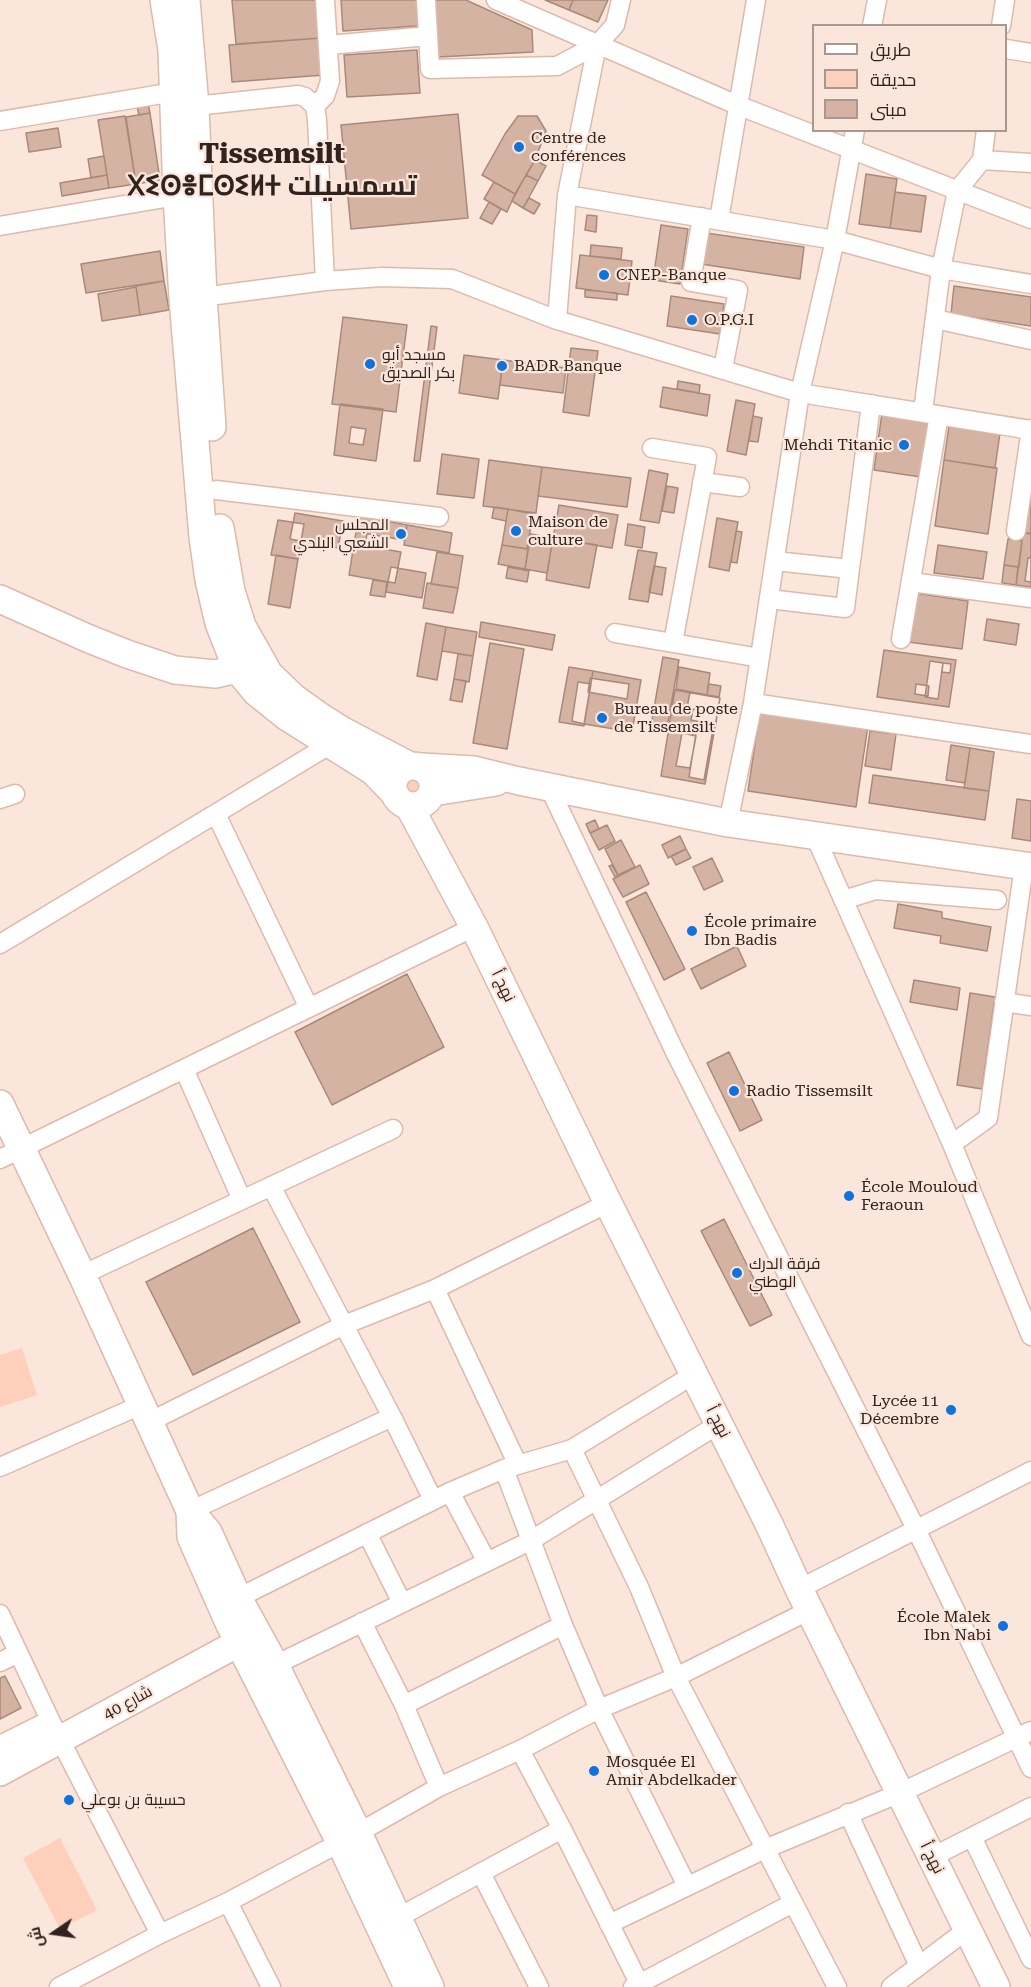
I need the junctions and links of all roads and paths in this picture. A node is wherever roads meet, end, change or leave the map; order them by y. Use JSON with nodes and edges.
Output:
{"nodes":[{"id":1,"x":164,"y":0,"type":"edge"},
{"id":2,"x":186,"y":0,"type":"edge"},
{"id":3,"x":325,"y":0,"type":"edge"},
{"id":4,"x":426,"y":0,"type":"edge"},
{"id":5,"x":496,"y":0,"type":"edge"},
{"id":6,"x":621,"y":0,"type":"edge"},
{"id":7,"x":756,"y":0,"type":"edge"},
{"id":8,"x":877,"y":0,"type":"edge"},
{"id":9,"x":1005,"y":0,"type":"edge"},
{"id":10,"x":873,"y":24,"type":"edge"},
{"id":11,"x":1001,"y":24,"type":"edge"},
{"id":12,"x":428,"y":36,"type":"junction"},
{"id":13,"x":329,"y":45,"type":"junction"},
{"id":14,"x":597,"y":45,"type":"junction"},
{"id":15,"x":1007,"y":49,"type":"edge"},
{"id":16,"x":1031,"y":53,"type":"edge"},
{"id":17,"x":184,"y":99,"type":"junction"},
{"id":18,"x":737,"y":105,"type":"junction"},
{"id":19,"x":315,"y":106,"type":"junction"},
{"id":20,"x":0,"y":121,"type":"edge"},
{"id":21,"x":855,"y":132,"type":"edge"},
{"id":22,"x":986,"y":132,"type":"edge"},
{"id":23,"x":852,"y":150,"type":"junction"},
{"id":24,"x":982,"y":160,"type":"junction"},
{"id":25,"x":1031,"y":163,"type":"edge"},
{"id":26,"x":957,"y":191,"type":"junction"},
{"id":27,"x":567,"y":195,"type":"junction"},
{"id":28,"x":177,"y":196,"type":"junction"},
{"id":29,"x":710,"y":219,"type":"junction"},
{"id":30,"x":1031,"y":219,"type":"edge"},
{"id":31,"x":0,"y":226,"type":"edge"},
{"id":32,"x":835,"y":240,"type":"junction"},
{"id":33,"x":941,"y":269,"type":"junction"},
{"id":34,"x":325,"y":280,"type":"junction"},
{"id":35,"x":1031,"y":284,"type":"edge"},
{"id":36,"x":193,"y":298,"type":"junction"},
{"id":37,"x":935,"y":319,"type":"junction"},
{"id":38,"x":557,"y":320,"type":"junction"},
{"id":39,"x":1031,"y":340,"type":"edge"},
{"id":40,"x":723,"y":369,"type":"junction"},
{"id":41,"x":800,"y":393,"type":"junction"},
{"id":42,"x":871,"y":404,"type":"junction"},
{"id":43,"x":931,"y":414,"type":"junction"},
{"id":44,"x":1031,"y":430,"type":"edge"},
{"id":45,"x":652,"y":448,"type":"dead end"},
{"id":46,"x":702,"y":482,"type":"junction"},
{"id":47,"x":740,"y":487,"type":"dead end"},
{"id":48,"x":216,"y":490,"type":"junction"},
{"id":49,"x":439,"y":517,"type":"dead end"},
{"id":50,"x":1016,"y":531,"type":"dead end"},
{"id":51,"x":775,"y":561,"type":"junction"},
{"id":52,"x":850,"y":569,"type":"junction"},
{"id":53,"x":911,"y":582,"type":"junction"},
{"id":54,"x":0,"y":598,"type":"edge"},
{"id":55,"x":1031,"y":598,"type":"edge"},
{"id":56,"x":769,"y":599,"type":"junction"},
{"id":57,"x":615,"y":633,"type":"dead end"},
{"id":58,"x":901,"y":639,"type":"dead end"},
{"id":59,"x":673,"y":644,"type":"junction"},
{"id":60,"x":760,"y":658,"type":"junction"},
{"id":61,"x":247,"y":663,"type":"junction"},
{"id":62,"x":753,"y":703,"type":"junction"},
{"id":63,"x":331,"y":744,"type":"junction"},
{"id":64,"x":1031,"y":744,"type":"edge"},
{"id":65,"x":416,"y":766,"type":"junction"},
{"id":66,"x":519,"y":781,"type":"junction"},
{"id":67,"x":549,"y":787,"type":"junction"},
{"id":68,"x":424,"y":796,"type":"junction"},
{"id":69,"x":216,"y":814,"type":"junction"},
{"id":70,"x":728,"y":823,"type":"junction"},
{"id":71,"x":814,"y":836,"type":"junction"},
{"id":72,"x":438,"y":858,"type":"junction"},
{"id":73,"x":1027,"y":867,"type":"edge"},
{"id":74,"x":843,"y":900,"type":"junction"},
{"id":75,"x":997,"y":900,"type":"dead end"},
{"id":76,"x":474,"y":927,"type":"junction"},
{"id":77,"x":1022,"y":938,"type":"edge"},
{"id":78,"x":0,"y":944,"type":"edge"},
{"id":79,"x":1004,"y":1002,"type":"junction"},
{"id":80,"x":1031,"y":1006,"type":"edge"},
{"id":81,"x":309,"y":1008,"type":"junction"},
{"id":82,"x":184,"y":1069,"type":"junction"},
{"id":83,"x":0,"y":1104,"type":"edge"},
{"id":84,"x":393,"y":1128,"type":"dead end"},
{"id":85,"x":952,"y":1144,"type":"junction"},
{"id":86,"x":11,"y":1154,"type":"edge"},
{"id":87,"x":271,"y":1186,"type":"junction"},
{"id":88,"x":242,"y":1200,"type":"junction"},
{"id":89,"x":608,"y":1203,"type":"junction"},
{"id":90,"x":82,"y":1275,"type":"junction"},
{"id":91,"x":435,"y":1289,"type":"junction"},
{"id":92,"x":1026,"y":1311,"type":"edge"},
{"id":93,"x":344,"y":1324,"type":"junction"},
{"id":94,"x":1031,"y":1336,"type":"edge"},
{"id":95,"x":693,"y":1375,"type":"junction"},
{"id":96,"x":145,"y":1413,"type":"junction"},
{"id":97,"x":392,"y":1417,"type":"junction"},
{"id":98,"x":719,"y":1424,"type":"junction"},
{"id":99,"x":572,"y":1449,"type":"junction"},
{"id":100,"x":0,"y":1467,"type":"edge"},
{"id":101,"x":511,"y":1467,"type":"junction"},
{"id":102,"x":1031,"y":1471,"type":"edge"},
{"id":103,"x":450,"y":1492,"type":"junction"},
{"id":104,"x":433,"y":1500,"type":"junction"},
{"id":105,"x":597,"y":1500,"type":"junction"},
{"id":106,"x":190,"y":1511,"type":"junction"},
{"id":107,"x":916,"y":1529,"type":"junction"},
{"id":108,"x":367,"y":1533,"type":"junction"},
{"id":109,"x":530,"y":1541,"type":"junction"},
{"id":110,"x":487,"y":1562,"type":"junction"},
{"id":111,"x":804,"y":1599,"type":"junction"},
{"id":112,"x":402,"y":1603,"type":"junction"},
{"id":113,"x":0,"y":1614,"type":"edge"},
{"id":114,"x":362,"y":1622,"type":"junction"},
{"id":115,"x":242,"y":1623,"type":"junction"},
{"id":116,"x":563,"y":1625,"type":"junction"},
{"id":117,"x":18,"y":1653,"type":"junction"},
{"id":118,"x":0,"y":1662,"type":"edge"},
{"id":119,"x":275,"y":1665,"type":"junction"},
{"id":120,"x":676,"y":1677,"type":"junction"},
{"id":121,"x":404,"y":1705,"type":"junction"},
{"id":122,"x":599,"y":1709,"type":"junction"},
{"id":123,"x":57,"y":1732,"type":"junction"},
{"id":124,"x":1024,"y":1735,"type":"edge"},
{"id":125,"x":0,"y":1750,"type":"edge"},
{"id":126,"x":520,"y":1750,"type":"junction"},
{"id":127,"x":1031,"y":1768,"type":"edge"},
{"id":128,"x":0,"y":1772,"type":"edge"},
{"id":129,"x":439,"y":1787,"type":"junction"},
{"id":130,"x":900,"y":1793,"type":"junction"},
{"id":131,"x":1031,"y":1807,"type":"edge"},
{"id":132,"x":848,"y":1813,"type":"junction"},
{"id":133,"x":562,"y":1829,"type":"junction"},
{"id":134,"x":972,"y":1837,"type":"junction"},
{"id":135,"x":349,"y":1838,"type":"junction"},
{"id":136,"x":765,"y":1849,"type":"junction"},
{"id":137,"x":932,"y":1857,"type":"junction"},
{"id":138,"x":481,"y":1873,"type":"junction"},
{"id":139,"x":687,"y":1886,"type":"junction"},
{"id":140,"x":228,"y":1902,"type":"junction"},
{"id":141,"x":793,"y":1903,"type":"junction"},
{"id":142,"x":398,"y":1918,"type":"junction"},
{"id":143,"x":609,"y":1924,"type":"junction"},
{"id":144,"x":968,"y":1929,"type":"junction"},
{"id":145,"x":160,"y":1934,"type":"junction"},
{"id":146,"x":1031,"y":1959,"type":"edge"},
{"id":147,"x":919,"y":1966,"type":"junction"},
{"id":148,"x":638,"y":1986,"type":"edge"},
{"id":149,"x":59,"y":1987,"type":"edge"},
{"id":150,"x":271,"y":1987,"type":"edge"},
{"id":151,"x":408,"y":1987,"type":"edge"},
{"id":152,"x":430,"y":1987,"type":"edge"},
{"id":153,"x":539,"y":1987,"type":"edge"},
{"id":154,"x":837,"y":1987,"type":"edge"},
{"id":155,"x":891,"y":1987,"type":"edge"},
{"id":156,"x":996,"y":1987,"type":"edge"}],
"edges":[{"from":1,"to":17,"type":"street"},
{"from":2,"to":17,"type":"street"},
{"from":3,"to":13,"type":"street"},
{"from":4,"to":12,"type":"street"},
{"from":5,"to":14,"type":"street"},
{"from":6,"to":14,"type":"street"},
{"from":7,"to":18,"type":"street"},
{"from":8,"to":10,"type":"street"},
{"from":9,"to":11,"type":"street"},
{"from":12,"to":13,"type":"street"},
{"from":12,"to":14,"type":"street"},
{"from":13,"to":19,"type":"street"},
{"from":14,"to":18,"type":"street"},
{"from":14,"to":27,"type":"street"},
{"from":15,"to":16,"type":"street"},
{"from":17,"to":19,"type":"street"},
{"from":17,"to":20,"type":"street"},
{"from":17,"to":28,"type":"street"},
{"from":17,"to":36,"type":"street"},
{"from":18,"to":23,"type":"street"},
{"from":18,"to":29,"type":"street"},
{"from":19,"to":34,"type":"street"},
{"from":21,"to":23,"type":"street"},
{"from":22,"to":24,"type":"street"},
{"from":23,"to":26,"type":"street"},
{"from":23,"to":32,"type":"street"},
{"from":24,"to":25,"type":"street"},
{"from":24,"to":26,"type":"street"},
{"from":26,"to":30,"type":"street"},
{"from":26,"to":33,"type":"street"},
{"from":27,"to":29,"type":"street"},
{"from":27,"to":38,"type":"street"},
{"from":28,"to":31,"type":"street"},
{"from":28,"to":36,"type":"street"},
{"from":29,"to":32,"type":"street"},
{"from":29,"to":40,"type":"street"},
{"from":32,"to":33,"type":"street"},
{"from":32,"to":41,"type":"street"},
{"from":33,"to":35,"type":"street"},
{"from":33,"to":37,"type":"street"},
{"from":34,"to":36,"type":"street"},
{"from":34,"to":38,"type":"street"},
{"from":36,"to":48,"type":"street"},
{"from":36,"to":61,"type":"street"},
{"from":37,"to":39,"type":"street"},
{"from":37,"to":43,"type":"street"},
{"from":38,"to":40,"type":"street"},
{"from":40,"to":41,"type":"street"},
{"from":41,"to":42,"type":"street"},
{"from":41,"to":51,"type":"street"},
{"from":42,"to":43,"type":"street"},
{"from":42,"to":52,"type":"street"},
{"from":43,"to":44,"type":"street"},
{"from":43,"to":53,"type":"street"},
{"from":44,"to":50,"type":"street"},
{"from":45,"to":46,"type":"street"},
{"from":46,"to":47,"type":"street"},
{"from":46,"to":59,"type":"street"},
{"from":48,"to":49,"type":"street"},
{"from":48,"to":61,"type":"street"},
{"from":51,"to":52,"type":"street"},
{"from":51,"to":56,"type":"street"},
{"from":52,"to":56,"type":"street"},
{"from":53,"to":55,"type":"street"},
{"from":53,"to":58,"type":"street"},
{"from":54,"to":61,"type":"street"},
{"from":56,"to":60,"type":"street"},
{"from":57,"to":59,"type":"street"},
{"from":59,"to":60,"type":"street"},
{"from":60,"to":62,"type":"street"},
{"from":61,"to":63,"type":"street"},
{"from":61,"to":65,"type":"street"},
{"from":62,"to":64,"type":"street"},
{"from":62,"to":70,"type":"street"},
{"from":63,"to":68,"type":"street"},
{"from":63,"to":69,"type":"street"},
{"from":65,"to":66,"type":"street"},
{"from":65,"to":68,"type":"street"},
{"from":65,"to":68,"type":"street"},
{"from":66,"to":67,"type":"street"},
{"from":66,"to":68,"type":"street"},
{"from":67,"to":70,"type":"street"},
{"from":67,"to":107,"type":"street"},
{"from":68,"to":72,"type":"street","name":"نهج أ"},
{"from":68,"to":72,"type":"street","name":"نهج أ"},
{"from":69,"to":78,"type":"street"},
{"from":69,"to":81,"type":"street"},
{"from":70,"to":71,"type":"street"},
{"from":71,"to":73,"type":"street"},
{"from":71,"to":74,"type":"street"},
{"from":72,"to":76,"type":"street","name":"نهج أ"},
{"from":73,"to":77,"type":"street"},
{"from":74,"to":75,"type":"street"},
{"from":74,"to":85,"type":"street"},
{"from":76,"to":81,"type":"street"},
{"from":76,"to":89,"type":"street","name":"نهج أ"},
{"from":77,"to":79,"type":"street"},
{"from":79,"to":80,"type":"street"},
{"from":79,"to":85,"type":"street"},
{"from":81,"to":82,"type":"street"},
{"from":82,"to":86,"type":"street"},
{"from":82,"to":88,"type":"street"},
{"from":83,"to":86,"type":"street"},
{"from":84,"to":87,"type":"street"},
{"from":85,"to":92,"type":"street"},
{"from":86,"to":90,"type":"street"},
{"from":87,"to":88,"type":"street"},
{"from":87,"to":93,"type":"street"},
{"from":88,"to":90,"type":"street"},
{"from":89,"to":91,"type":"street"},
{"from":89,"to":95,"type":"street","name":"نهج أ"},
{"from":90,"to":96,"type":"street"},
{"from":91,"to":93,"type":"street"},
{"from":91,"to":101,"type":"street"},
{"from":92,"to":94,"type":"street"},
{"from":93,"to":96,"type":"street"},
{"from":93,"to":97,"type":"street"},
{"from":95,"to":98,"type":"street","name":"نهج أ"},
{"from":95,"to":99,"type":"street"},
{"from":96,"to":100,"type":"street"},
{"from":96,"to":106,"type":"street"},
{"from":97,"to":104,"type":"street"},
{"from":97,"to":106,"type":"street"},
{"from":98,"to":105,"type":"street"},
{"from":98,"to":111,"type":"street","name":"نهج أ"},
{"from":99,"to":101,"type":"street"},
{"from":99,"to":105,"type":"street"},
{"from":101,"to":103,"type":"street"},
{"from":101,"to":109,"type":"street"},
{"from":102,"to":107,"type":"street"},
{"from":103,"to":104,"type":"street"},
{"from":103,"to":110,"type":"street"},
{"from":104,"to":108,"type":"street"},
{"from":105,"to":109,"type":"street"},
{"from":105,"to":120,"type":"street"},
{"from":106,"to":115,"type":"street"},
{"from":107,"to":111,"type":"street"},
{"from":107,"to":124,"type":"street"},
{"from":108,"to":112,"type":"street"},
{"from":108,"to":115,"type":"street"},
{"from":109,"to":110,"type":"street"},
{"from":109,"to":116,"type":"street"},
{"from":110,"to":112,"type":"street"},
{"from":111,"to":120,"type":"street"},
{"from":111,"to":130,"type":"street","name":"نهج أ"},
{"from":112,"to":114,"type":"street"},
{"from":113,"to":117,"type":"street"},
{"from":114,"to":119,"type":"street"},
{"from":114,"to":121,"type":"street"},
{"from":115,"to":119,"type":"street"},
{"from":115,"to":123,"type":"street","name":"شارع 40"},
{"from":115,"to":135,"type":"street"},
{"from":116,"to":121,"type":"street"},
{"from":116,"to":122,"type":"street"},
{"from":117,"to":118,"type":"street"},
{"from":117,"to":123,"type":"street"},
{"from":119,"to":135,"type":"street"},
{"from":120,"to":122,"type":"street"},
{"from":120,"to":136,"type":"street"},
{"from":121,"to":129,"type":"street"},
{"from":122,"to":126,"type":"street"},
{"from":122,"to":139,"type":"street"},
{"from":123,"to":125,"type":"street","name":"شارع 40"},
{"from":123,"to":128,"type":"street","name":"شارع 40"},
{"from":123,"to":145,"type":"street"},
{"from":124,"to":127,"type":"street"},
{"from":124,"to":130,"type":"street"},
{"from":126,"to":129,"type":"street"},
{"from":126,"to":133,"type":"street"},
{"from":129,"to":135,"type":"street"},
{"from":130,"to":132,"type":"street"},
{"from":130,"to":137,"type":"street","name":"نهج أ"},
{"from":131,"to":134,"type":"street"},
{"from":132,"to":136,"type":"street"},
{"from":132,"to":147,"type":"street"},
{"from":133,"to":138,"type":"street"},
{"from":133,"to":143,"type":"street"},
{"from":134,"to":137,"type":"street"},
{"from":134,"to":146,"type":"street"},
{"from":135,"to":140,"type":"street"},
{"from":135,"to":142,"type":"street"},
{"from":135,"to":151,"type":"street"},
{"from":136,"to":139,"type":"street"},
{"from":136,"to":141,"type":"street"},
{"from":137,"to":144,"type":"street","name":"نهج أ"},
{"from":138,"to":142,"type":"street"},
{"from":138,"to":153,"type":"street"},
{"from":139,"to":143,"type":"street"},
{"from":140,"to":145,"type":"street"},
{"from":140,"to":150,"type":"street"},
{"from":141,"to":148,"type":"street"},
{"from":141,"to":154,"type":"street"},
{"from":142,"to":152,"type":"street"},
{"from":143,"to":148,"type":"street"},
{"from":144,"to":147,"type":"street"},
{"from":144,"to":156,"type":"street","name":"نهج أ"},
{"from":145,"to":149,"type":"street"},
{"from":147,"to":155,"type":"street"}]}
